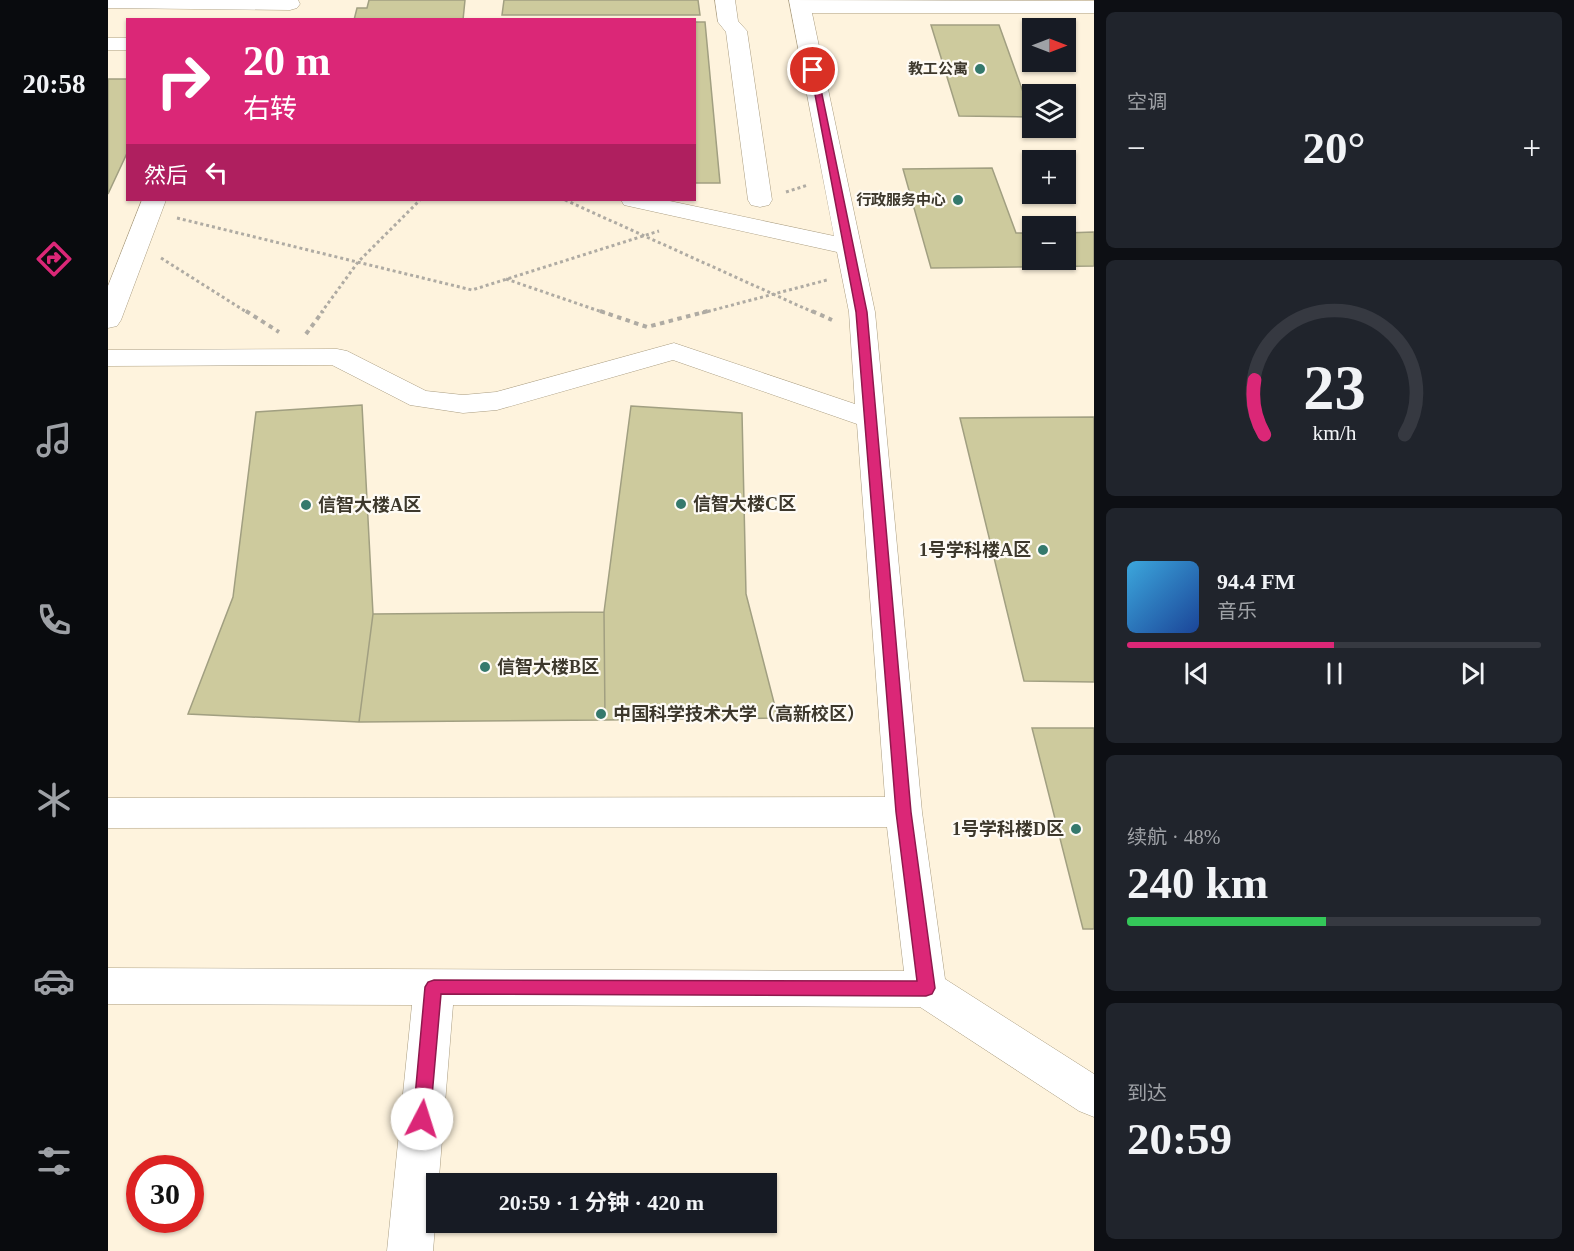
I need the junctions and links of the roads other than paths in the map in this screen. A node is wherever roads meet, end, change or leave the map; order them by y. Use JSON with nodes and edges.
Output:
{"nodes":[{"id":1,"x":725,"y":0,"type":"edge"},
{"id":2,"x":108,"y":2,"type":"edge"},
{"id":3,"x":799,"y":3,"type":"edge"},
{"id":4,"x":1094,"y":7,"type":"edge"},
{"id":5,"x":289,"y":8,"type":"edge"},
{"id":6,"x":108,"y":44,"type":"edge"},
{"id":7,"x":126,"y":44,"type":"edge"},
{"id":8,"x":760,"y":200,"type":"road end"},
{"id":9,"x":638,"y":201,"type":"edge"},
{"id":10,"x":152,"y":206,"type":"edge"},
{"id":11,"x":851,"y":260,"type":"junction"},
{"id":12,"x":108,"y":320,"type":"edge"},
{"id":13,"x":298,"y":344,"type":"road end"},
{"id":14,"x":108,"y":347,"type":"edge"},
{"id":15,"x":108,"y":358,"type":"edge"},
{"id":16,"x":871,"y":419,"type":"junction"},
{"id":17,"x":904,"y":812,"type":"junction"},
{"id":18,"x":108,"y":813,"type":"edge"},
{"id":19,"x":108,"y":986,"type":"edge"},
{"id":20,"x":434,"y":987,"type":"junction"},
{"id":21,"x":926,"y":988,"type":"junction"},
{"id":22,"x":1094,"y":1097,"type":"edge"},
{"id":23,"x":410,"y":1251,"type":"edge"}],
"edges":[{"from":1,"to":8,"type":"street"},
{"from":2,"to":5,"type":"street"},
{"from":3,"to":4,"type":"street"},
{"from":3,"to":11,"type":"street"},
{"from":6,"to":7,"type":"street"},
{"from":9,"to":11,"type":"street"},
{"from":10,"to":12,"type":"street"},
{"from":11,"to":16,"type":"street"},
{"from":13,"to":14,"type":"street"},
{"from":15,"to":16,"type":"street"},
{"from":16,"to":17,"type":"street"},
{"from":17,"to":18,"type":"street"},
{"from":17,"to":21,"type":"street"},
{"from":19,"to":20,"type":"street"},
{"from":20,"to":21,"type":"street"},
{"from":20,"to":23,"type":"street"},
{"from":21,"to":22,"type":"street"}]}
